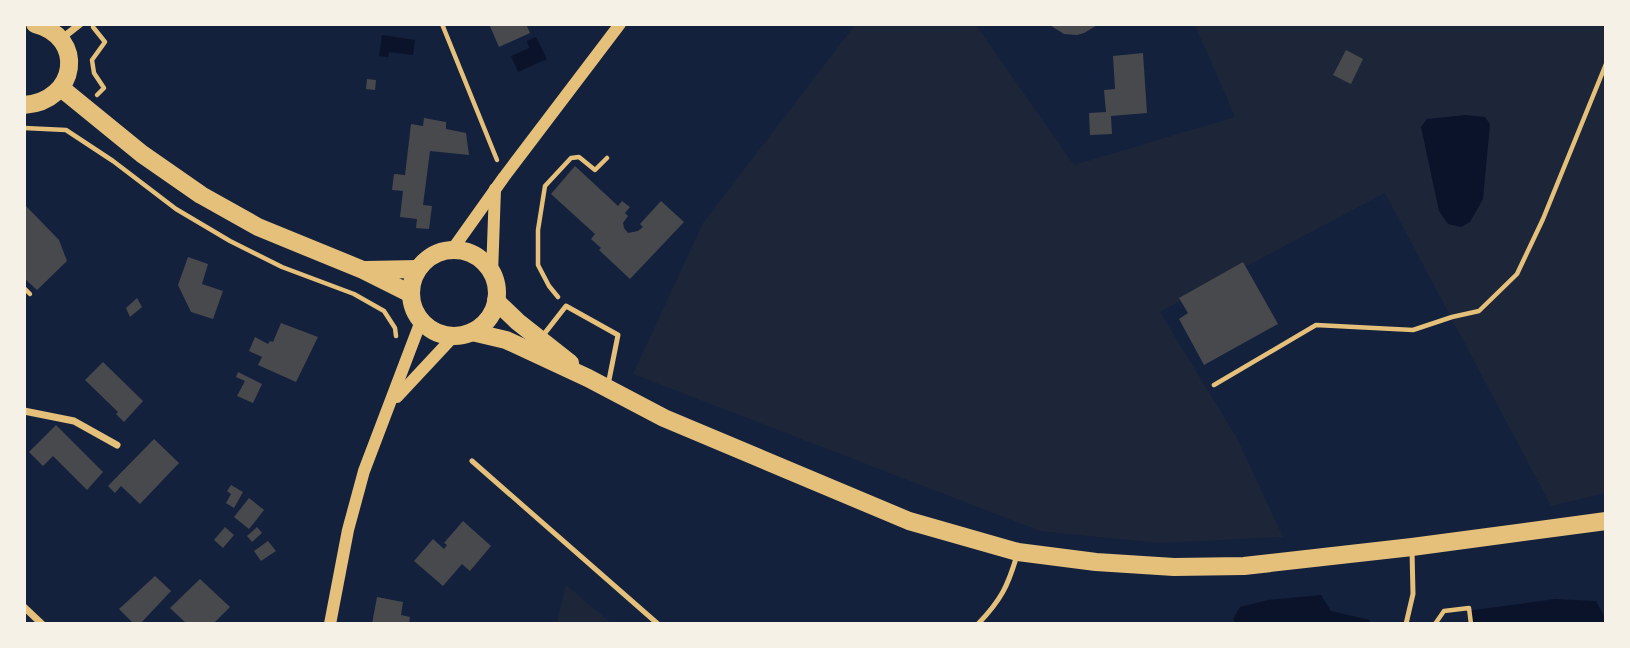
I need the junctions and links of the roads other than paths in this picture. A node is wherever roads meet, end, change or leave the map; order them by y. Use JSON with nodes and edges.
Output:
{"nodes":[{"id":1,"x":35,"y":24,"type":"edge"},
{"id":2,"x":80,"y":24,"type":"edge"},
{"id":3,"x":620,"y":24,"type":"edge"},
{"id":4,"x":61,"y":40,"type":"junction"},
{"id":5,"x":61,"y":89,"type":"junction"},
{"id":6,"x":24,"y":105,"type":"edge"},
{"id":7,"x":495,"y":188,"type":"junction"},
{"id":8,"x":452,"y":250,"type":"junction"},
{"id":9,"x":418,"y":269,"type":"junction"},
{"id":10,"x":363,"y":270,"type":"junction"},
{"id":11,"x":492,"y":274,"type":"junction"},
{"id":12,"x":411,"y":295,"type":"junction"},
{"id":13,"x":496,"y":301,"type":"junction"},
{"id":14,"x":421,"y":321,"type":"junction"},
{"id":15,"x":463,"y":334,"type":"junction"},
{"id":16,"x":540,"y":338,"type":"junction"},
{"id":17,"x":589,"y":378,"type":"junction"},
{"id":18,"x":607,"y":388,"type":"junction"},
{"id":19,"x":390,"y":405,"type":"junction"},
{"id":20,"x":24,"y":411,"type":"edge"},
{"id":21,"x":117,"y":445,"type":"dead end"},
{"id":22,"x":472,"y":461,"type":"dead end"},
{"id":23,"x":1605,"y":521,"type":"edge"},
{"id":24,"x":1412,"y":547,"type":"junction"},
{"id":25,"x":1018,"y":552,"type":"junction"},
{"id":26,"x":24,"y":607,"type":"edge"},
{"id":27,"x":42,"y":624,"type":"edge"},
{"id":28,"x":330,"y":624,"type":"edge"},
{"id":29,"x":657,"y":624,"type":"edge"},
{"id":30,"x":978,"y":624,"type":"edge"},
{"id":31,"x":1406,"y":624,"type":"edge"}],
"edges":[{"from":1,"to":4,"type":"main road"},
{"from":2,"to":4,"type":"street"},
{"from":3,"to":7,"type":"street"},
{"from":4,"to":5,"type":"main road"},
{"from":5,"to":6,"type":"main road"},
{"from":5,"to":10,"type":"main road"},
{"from":7,"to":8,"type":"street"},
{"from":7,"to":11,"type":"street"},
{"from":8,"to":9,"type":"main road"},
{"from":8,"to":11,"type":"main road"},
{"from":9,"to":10,"type":"main road"},
{"from":9,"to":12,"type":"main road"},
{"from":10,"to":12,"type":"main road"},
{"from":11,"to":13,"type":"main road"},
{"from":12,"to":14,"type":"main road"},
{"from":13,"to":15,"type":"main road"},
{"from":13,"to":16,"type":"main road"},
{"from":14,"to":15,"type":"main road"},
{"from":14,"to":19,"type":"street"},
{"from":15,"to":17,"type":"main road"},
{"from":15,"to":19,"type":"street"},
{"from":16,"to":17,"type":"main road"},
{"from":16,"to":18,"type":"lane"},
{"from":17,"to":18,"type":"main road"},
{"from":18,"to":25,"type":"main road"},
{"from":19,"to":28,"type":"street"},
{"from":20,"to":21,"type":"street"},
{"from":22,"to":29,"type":"lane"},
{"from":23,"to":24,"type":"main road"},
{"from":24,"to":25,"type":"main road"},
{"from":24,"to":31,"type":"lane"},
{"from":25,"to":30,"type":"lane"},
{"from":26,"to":27,"type":"street"}]}
